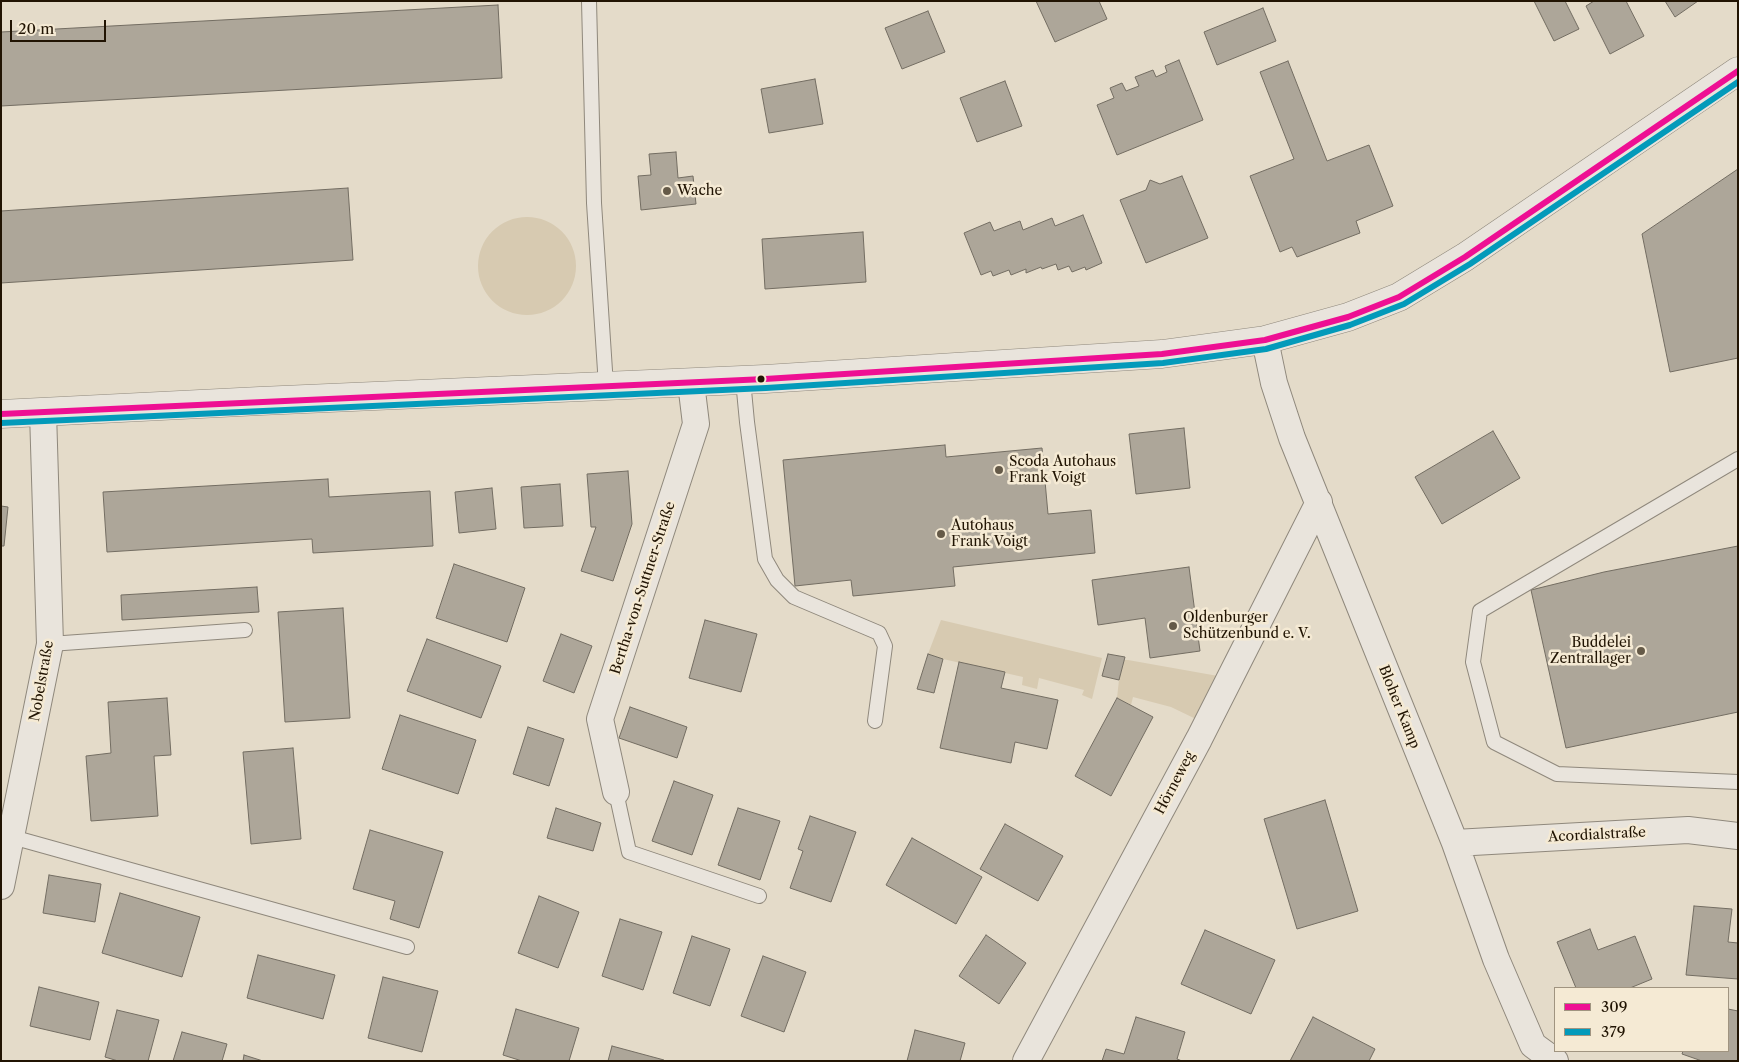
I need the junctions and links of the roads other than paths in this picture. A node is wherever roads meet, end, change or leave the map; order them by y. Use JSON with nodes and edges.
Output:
{"nodes":[{"id":1,"x":589,"y":1,"type":"edge"},
{"id":2,"x":1738,"y":71,"type":"edge"},
{"id":3,"x":1265,"y":340,"type":"junction"},
{"id":4,"x":743,"y":380,"type":"junction"},
{"id":5,"x":691,"y":383,"type":"junction"},
{"id":6,"x":606,"y":386,"type":"junction"},
{"id":7,"x":43,"y":412,"type":"junction"},
{"id":8,"x":1,"y":414,"type":"edge"},
{"id":9,"x":1738,"y":459,"type":"edge"},
{"id":10,"x":1319,"y":502,"type":"junction"},
{"id":11,"x":245,"y":630,"type":"dead end"},
{"id":12,"x":50,"y":644,"type":"junction"},
{"id":13,"x":875,"y":721,"type":"dead end"},
{"id":14,"x":1738,"y":782,"type":"edge"},
{"id":15,"x":616,"y":792,"type":"joint"},
{"id":16,"x":1738,"y":836,"type":"edge"},
{"id":17,"x":12,"y":837,"type":"junction"},
{"id":18,"x":1455,"y":843,"type":"junction"},
{"id":19,"x":1,"y":886,"type":"edge"},
{"id":20,"x":759,"y":896,"type":"dead end"},
{"id":21,"x":407,"y":947,"type":"dead end"},
{"id":22,"x":1529,"y":1053,"type":"edge"},
{"id":23,"x":1026,"y":1061,"type":"edge"},
{"id":24,"x":1555,"y":1061,"type":"edge"}],
"edges":[{"from":1,"to":6,"type":"lane"},
{"from":2,"to":3,"type":"street"},
{"from":3,"to":4,"type":"street"},
{"from":3,"to":10,"type":"street","name":"Bloher Kamp"},
{"from":4,"to":5,"type":"street"},
{"from":4,"to":13,"type":"lane"},
{"from":5,"to":6,"type":"street"},
{"from":5,"to":15,"type":"street","name":"Bertha-von-Suttner-Straße"},
{"from":6,"to":7,"type":"street"},
{"from":7,"to":8,"type":"street"},
{"from":7,"to":12,"type":"street","name":"Nobelstraße"},
{"from":9,"to":14,"type":"lane"},
{"from":10,"to":18,"type":"street","name":"Bloher Kamp"},
{"from":10,"to":23,"type":"street","name":"Hörneweg"},
{"from":11,"to":12,"type":"lane"},
{"from":12,"to":17,"type":"street","name":"Nobelstraße"},
{"from":15,"to":20,"type":"lane"},
{"from":16,"to":18,"type":"street","name":"Acordialstraße"},
{"from":17,"to":19,"type":"street","name":"Nobelstraße"},
{"from":17,"to":21,"type":"lane"},
{"from":18,"to":22,"type":"street","name":"Bloher Kamp"},
{"from":22,"to":24,"type":"street","name":"Bloher Kamp"}]}
